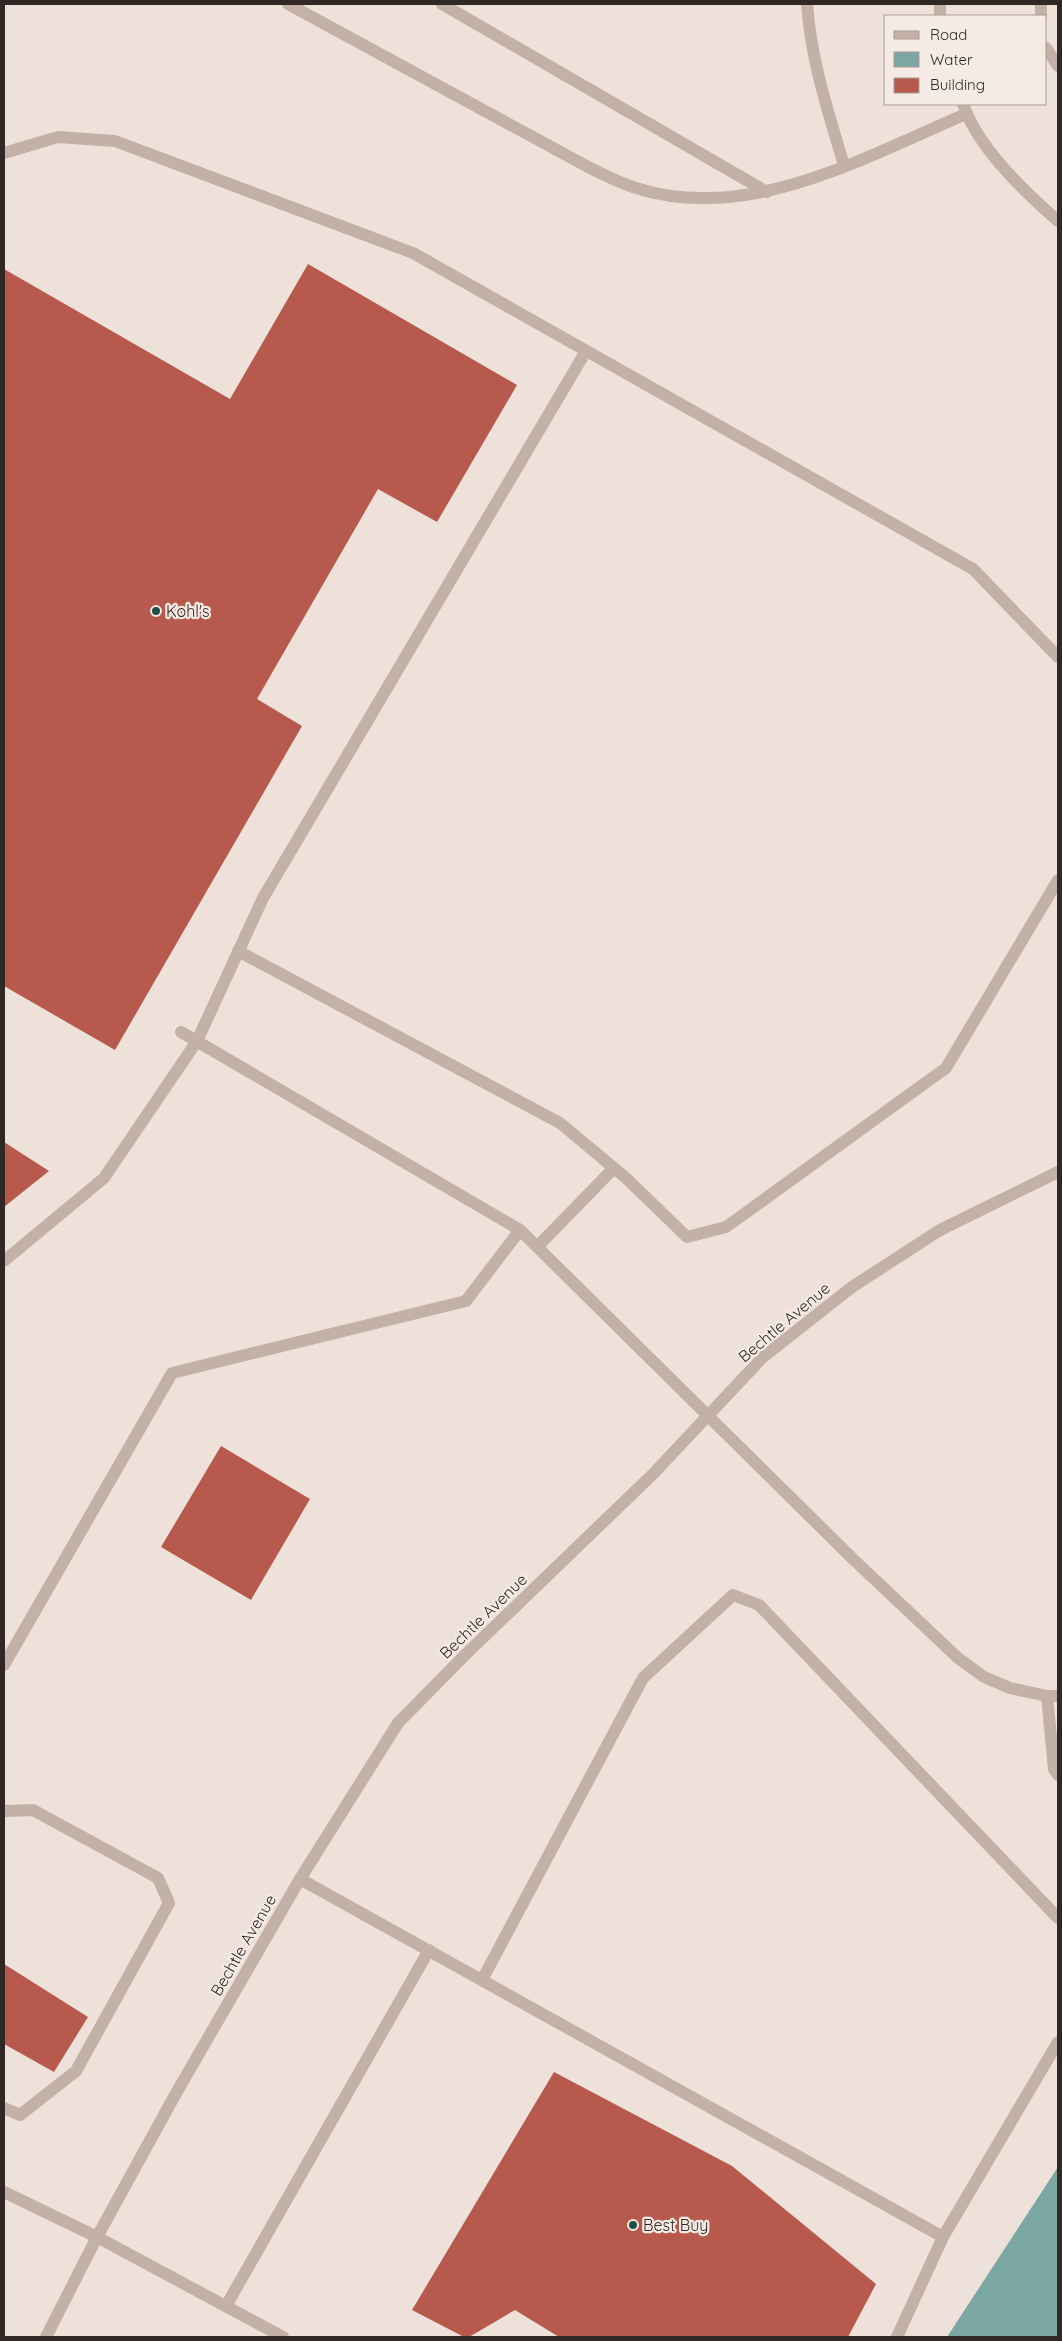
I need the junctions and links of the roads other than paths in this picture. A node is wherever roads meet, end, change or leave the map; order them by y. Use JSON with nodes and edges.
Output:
{"nodes":[{"id":1,"x":288,"y":4,"type":"edge"},
{"id":2,"x":442,"y":4,"type":"edge"},
{"id":3,"x":807,"y":4,"type":"edge"},
{"id":4,"x":1047,"y":50,"type":"edge"},
{"id":5,"x":1058,"y":66,"type":"edge"},
{"id":6,"x":964,"y":109,"type":"edge"},
{"id":7,"x":4,"y":153,"type":"edge"},
{"id":8,"x":844,"y":165,"type":"junction"},
{"id":9,"x":767,"y":192,"type":"junction"},
{"id":10,"x":1058,"y":222,"type":"edge"},
{"id":11,"x":586,"y":351,"type":"junction"},
{"id":12,"x":1058,"y":657,"type":"edge"},
{"id":13,"x":1058,"y":880,"type":"edge"},
{"id":14,"x":238,"y":951,"type":"junction"},
{"id":15,"x":181,"y":1032,"type":"dead end"},
{"id":16,"x":197,"y":1041,"type":"junction"},
{"id":17,"x":614,"y":1168,"type":"junction"},
{"id":18,"x":1058,"y":1172,"type":"edge"},
{"id":19,"x":520,"y":1230,"type":"junction"},
{"id":20,"x":537,"y":1246,"type":"junction"},
{"id":21,"x":4,"y":1261,"type":"edge"},
{"id":22,"x":709,"y":1415,"type":"junction"},
{"id":23,"x":4,"y":1664,"type":"edge"},
{"id":24,"x":1053,"y":1696,"type":"edge"},
{"id":25,"x":1058,"y":1775,"type":"edge"},
{"id":26,"x":4,"y":1811,"type":"edge"},
{"id":27,"x":300,"y":1879,"type":"junction"},
{"id":28,"x":1058,"y":1918,"type":"edge"},
{"id":29,"x":429,"y":1950,"type":"junction"},
{"id":30,"x":482,"y":1980,"type":"junction"},
{"id":31,"x":1058,"y":2042,"type":"edge"},
{"id":32,"x":4,"y":2108,"type":"edge"},
{"id":33,"x":4,"y":2192,"type":"edge"},
{"id":34,"x":97,"y":2237,"type":"junction"},
{"id":35,"x":942,"y":2237,"type":"junction"},
{"id":36,"x":226,"y":2306,"type":"junction"},
{"id":37,"x":46,"y":2337,"type":"edge"},
{"id":38,"x":283,"y":2337,"type":"edge"},
{"id":39,"x":897,"y":2337,"type":"edge"}],
"edges":[{"from":1,"to":9,"type":"street"},
{"from":2,"to":9,"type":"street"},
{"from":3,"to":8,"type":"street"},
{"from":4,"to":5,"type":"street"},
{"from":6,"to":8,"type":"street"},
{"from":6,"to":10,"type":"street"},
{"from":7,"to":11,"type":"street"},
{"from":8,"to":9,"type":"street"},
{"from":11,"to":12,"type":"street"},
{"from":11,"to":14,"type":"street"},
{"from":13,"to":17,"type":"street"},
{"from":14,"to":16,"type":"street"},
{"from":14,"to":17,"type":"street"},
{"from":15,"to":16,"type":"street"},
{"from":16,"to":19,"type":"street"},
{"from":16,"to":21,"type":"street"},
{"from":17,"to":20,"type":"street"},
{"from":18,"to":22,"type":"street","name":"Bechtle Avenue"},
{"from":19,"to":20,"type":"street"},
{"from":19,"to":23,"type":"street"},
{"from":20,"to":22,"type":"street"},
{"from":22,"to":24,"type":"street"},
{"from":22,"to":27,"type":"street","name":"Bechtle Avenue"},
{"from":24,"to":25,"type":"street"},
{"from":26,"to":32,"type":"street"},
{"from":27,"to":29,"type":"street"},
{"from":27,"to":34,"type":"street","name":"Bechtle Avenue"},
{"from":28,"to":30,"type":"street"},
{"from":29,"to":30,"type":"street"},
{"from":29,"to":36,"type":"street"},
{"from":30,"to":35,"type":"street"},
{"from":31,"to":35,"type":"street"},
{"from":33,"to":34,"type":"street"},
{"from":34,"to":36,"type":"street"},
{"from":34,"to":37,"type":"street","name":"Bechtle Avenue"},
{"from":35,"to":39,"type":"street"},
{"from":36,"to":38,"type":"street"}]}
